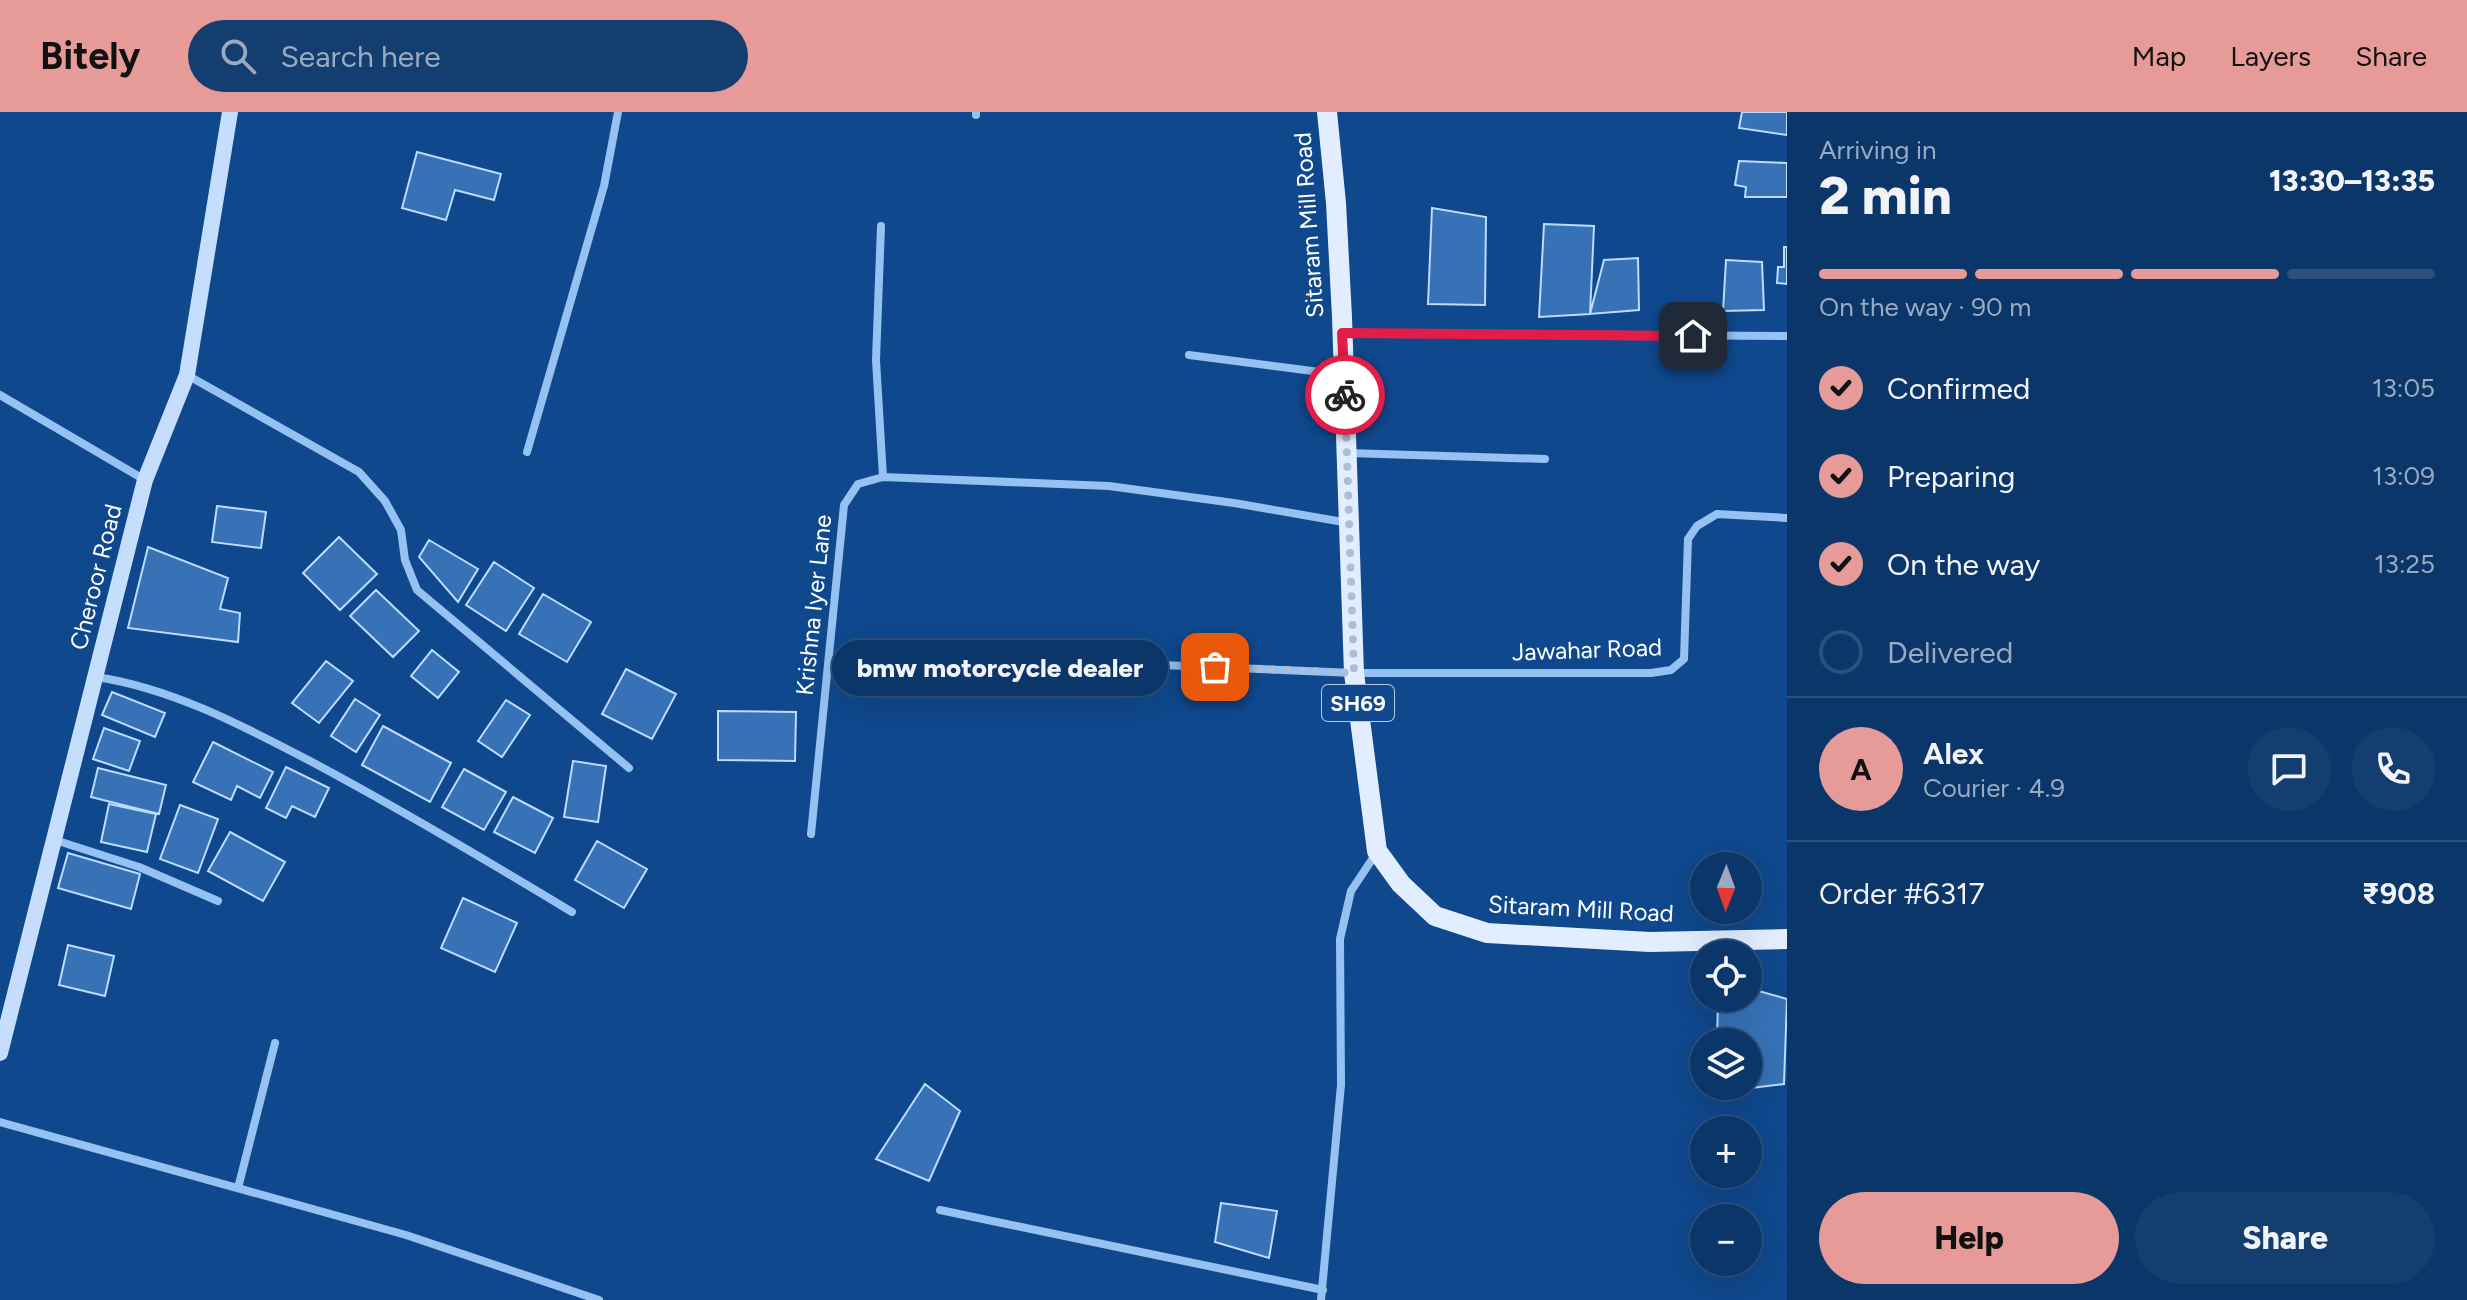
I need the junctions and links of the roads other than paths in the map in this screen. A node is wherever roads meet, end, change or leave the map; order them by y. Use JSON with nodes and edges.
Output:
{"nodes":[{"id":1,"x":230,"y":112,"type":"edge"},
{"id":2,"x":618,"y":112,"type":"edge"},
{"id":3,"x":1327,"y":112,"type":"edge"},
{"id":4,"x":881,"y":226,"type":"dead end"},
{"id":5,"x":1342,"y":333,"type":"junction"},
{"id":6,"x":1787,"y":336,"type":"edge"},
{"id":7,"x":1189,"y":355,"type":"dead end"},
{"id":8,"x":187,"y":375,"type":"junction"},
{"id":9,"x":1344,"y":375,"type":"junction"},
{"id":10,"x":0,"y":395,"type":"edge"},
{"id":11,"x":527,"y":452,"type":"dead end"},
{"id":12,"x":1348,"y":453,"type":"junction"},
{"id":13,"x":1545,"y":459,"type":"dead end"},
{"id":14,"x":883,"y":477,"type":"junction"},
{"id":15,"x":145,"y":480,"type":"junction"},
{"id":16,"x":1787,"y":518,"type":"edge"},
{"id":17,"x":1350,"y":523,"type":"junction"},
{"id":18,"x":1137,"y":649,"type":"dead end"},
{"id":19,"x":1354,"y":673,"type":"junction"},
{"id":20,"x":96,"y":677,"type":"junction"},
{"id":21,"x":629,"y":768,"type":"dead end"},
{"id":22,"x":811,"y":834,"type":"dead end"},
{"id":23,"x":55,"y":840,"type":"junction"},
{"id":24,"x":1377,"y":851,"type":"junction"},
{"id":25,"x":218,"y":901,"type":"dead end"},
{"id":26,"x":572,"y":912,"type":"dead end"},
{"id":27,"x":1787,"y":939,"type":"edge"},
{"id":28,"x":275,"y":1043,"type":"dead end"},
{"id":29,"x":0,"y":1053,"type":"edge"},
{"id":30,"x":0,"y":1122,"type":"edge"},
{"id":31,"x":238,"y":1188,"type":"junction"},
{"id":32,"x":940,"y":1210,"type":"dead end"},
{"id":33,"x":1322,"y":1295,"type":"edge"},
{"id":34,"x":599,"y":1300,"type":"edge"}],
"edges":[{"from":1,"to":8,"type":"main road","name":"Cheroor Road"},
{"from":2,"to":11,"type":"street"},
{"from":3,"to":5,"type":"main road","name":"Sitaram Mill Road","number":"SH69"},
{"from":4,"to":14,"type":"street"},
{"from":5,"to":6,"type":"street"},
{"from":5,"to":9,"type":"main road","name":"Sitaram Mill Road","number":"SH69"},
{"from":7,"to":9,"type":"street"},
{"from":8,"to":15,"type":"main road","name":"Cheroor Road"},
{"from":8,"to":21,"type":"street"},
{"from":9,"to":12,"type":"main road","name":"Sitaram Mill Road","number":"SH69"},
{"from":10,"to":15,"type":"street"},
{"from":12,"to":13,"type":"street"},
{"from":12,"to":17,"type":"main road","name":"Sitaram Mill Road","number":"SH69"},
{"from":14,"to":17,"type":"street"},
{"from":14,"to":22,"type":"street","name":"Krishna Iyer Lane"},
{"from":15,"to":20,"type":"main road","name":"Cheroor Road"},
{"from":16,"to":19,"type":"street","name":"Jawahar Road"},
{"from":17,"to":19,"type":"main road","name":"Sitaram Mill Road","number":"SH69"},
{"from":18,"to":19,"type":"street","name":"Jawahar Road"},
{"from":19,"to":24,"type":"main road","name":"Sitaram Mill Road","number":"SH69"},
{"from":20,"to":23,"type":"main road","name":"Cheroor Road"},
{"from":20,"to":26,"type":"street"},
{"from":23,"to":25,"type":"street"},
{"from":23,"to":29,"type":"main road","name":"Cheroor Road"},
{"from":24,"to":27,"type":"main road","name":"Sitaram Mill Road","number":"SH69"},
{"from":24,"to":33,"type":"street"},
{"from":28,"to":31,"type":"street"},
{"from":30,"to":31,"type":"street"},
{"from":31,"to":34,"type":"street"},
{"from":32,"to":33,"type":"street"}]}
